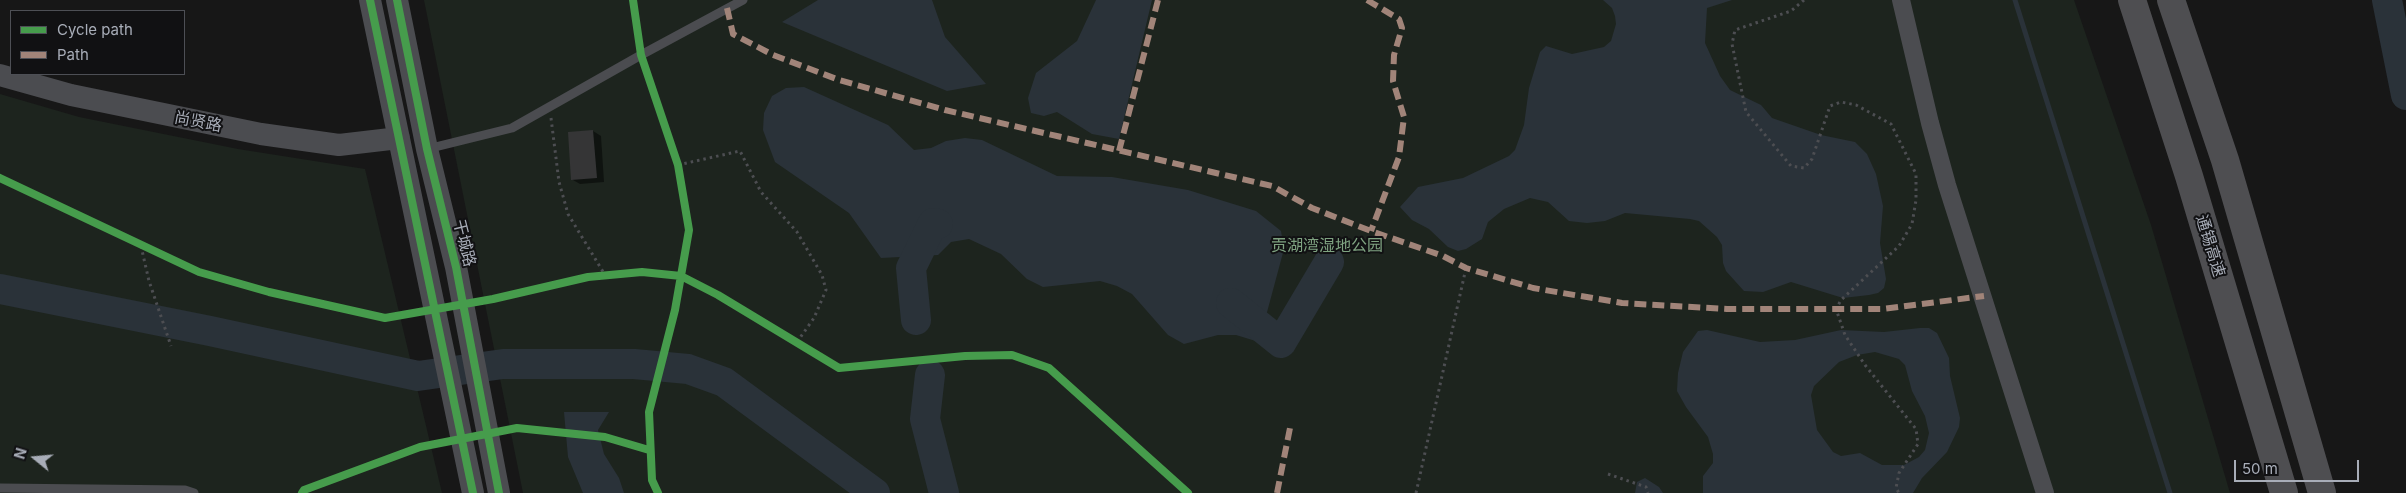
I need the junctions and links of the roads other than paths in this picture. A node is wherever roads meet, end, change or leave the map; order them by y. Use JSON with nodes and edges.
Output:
{"nodes":[{"id":1,"x":370,"y":0,"type":"edge"},
{"id":2,"x":397,"y":0,"type":"edge"},
{"id":3,"x":743,"y":0,"type":"edge"},
{"id":4,"x":1901,"y":0,"type":"edge"},
{"id":5,"x":2132,"y":0,"type":"edge"},
{"id":6,"x":2171,"y":0,"type":"edge"},
{"id":7,"x":0,"y":73,"type":"edge"},
{"id":8,"x":399,"y":137,"type":"junction"},
{"id":9,"x":427,"y":150,"type":"junction"},
{"id":10,"x":0,"y":488,"type":"edge"},
{"id":11,"x":194,"y":493,"type":"edge"},
{"id":12,"x":473,"y":493,"type":"edge"},
{"id":13,"x":499,"y":493,"type":"edge"},
{"id":14,"x":2044,"y":493,"type":"edge"},
{"id":15,"x":2284,"y":493,"type":"edge"},
{"id":16,"x":2322,"y":493,"type":"edge"}],
"edges":[{"from":1,"to":8,"type":"street"},
{"from":2,"to":9,"type":"street","name":"干城路"},
{"from":3,"to":9,"type":"lane"},
{"from":4,"to":14,"type":"street"},
{"from":5,"to":15,"type":"highway","name":"通锡高速"},
{"from":6,"to":16,"type":"highway"},
{"from":7,"to":8,"type":"street","name":"尚贤路"},
{"from":8,"to":12,"type":"street"},
{"from":9,"to":13,"type":"street","name":"干城路"},
{"from":10,"to":11,"type":"lane"}]}
